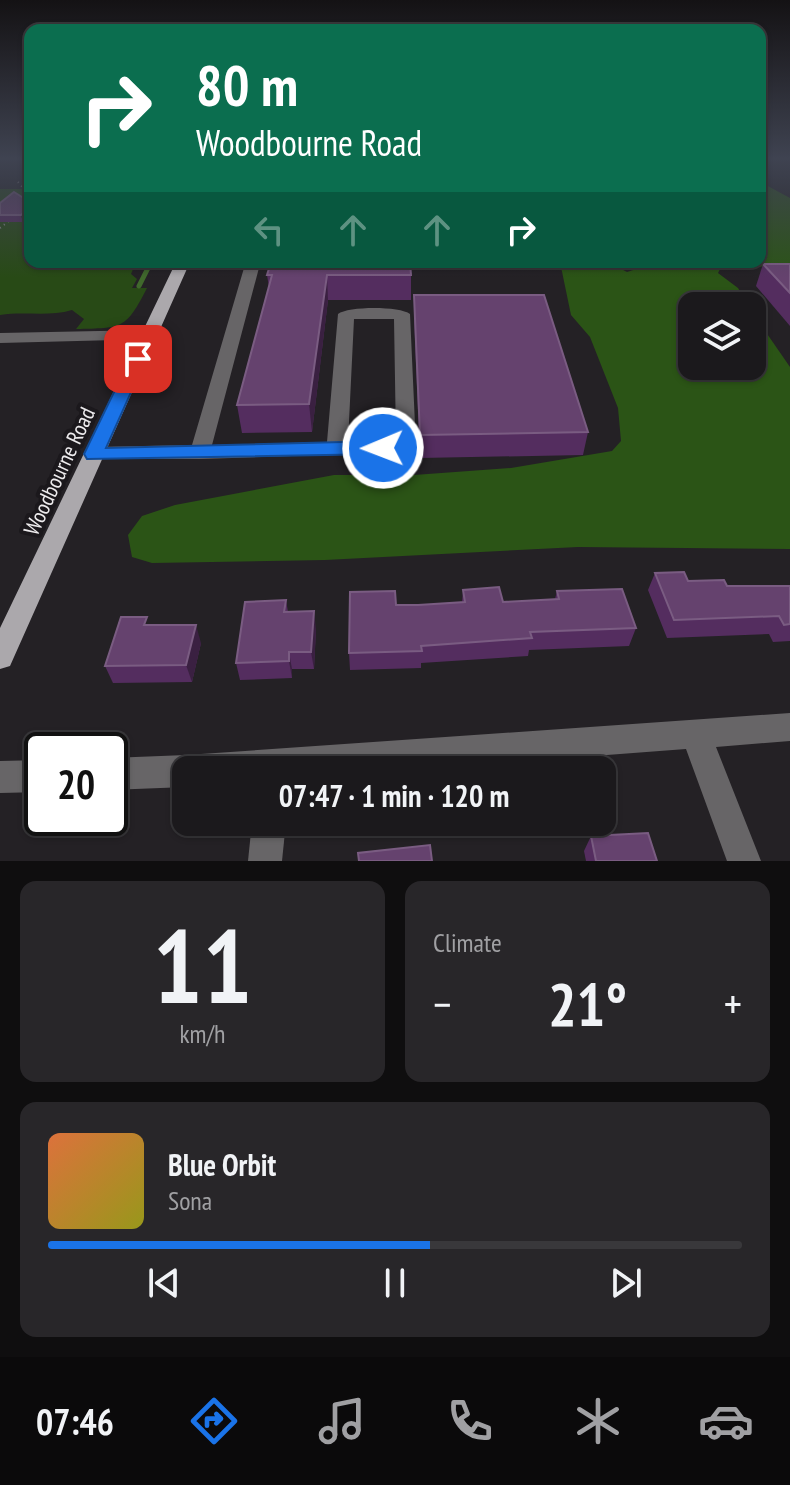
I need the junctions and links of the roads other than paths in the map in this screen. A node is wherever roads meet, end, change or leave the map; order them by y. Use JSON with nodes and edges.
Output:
{"nodes":[{"id":1,"x":180,"y":268,"type":"edge"},
{"id":2,"x":256,"y":268,"type":"edge"},
{"id":3,"x":149,"y":335,"type":"junction"},
{"id":4,"x":0,"y":338,"type":"edge"},
{"id":5,"x":337,"y":449,"type":"junction"},
{"id":6,"x":200,"y":452,"type":"junction"},
{"id":7,"x":93,"y":454,"type":"junction"},
{"id":8,"x":0,"y":657,"type":"edge"},
{"id":9,"x":790,"y":727,"type":"edge"},
{"id":10,"x":696,"y":734,"type":"junction"},
{"id":11,"x":424,"y":756,"type":"edge"},
{"id":12,"x":172,"y":772,"type":"edge"},
{"id":13,"x":128,"y":773,"type":"edge"},
{"id":14,"x":24,"y":776,"type":"edge"},
{"id":15,"x":0,"y":777,"type":"edge"},
{"id":16,"x":268,"y":836,"type":"edge"},
{"id":17,"x":265,"y":861,"type":"edge"},
{"id":18,"x":744,"y":861,"type":"edge"}],
"edges":[{"from":1,"to":3,"type":"main road","name":"Woodbourne Road"},
{"from":2,"to":6,"type":"street"},
{"from":3,"to":4,"type":"street"},
{"from":3,"to":7,"type":"main road","name":"Woodbourne Road"},
{"from":5,"to":5,"type":"street"},
{"from":5,"to":6,"type":"street"},
{"from":6,"to":7,"type":"street"},
{"from":7,"to":8,"type":"main road","name":"Woodbourne Road"},
{"from":9,"to":10,"type":"street"},
{"from":10,"to":11,"type":"street"},
{"from":10,"to":18,"type":"street"},
{"from":12,"to":13,"type":"street"},
{"from":14,"to":15,"type":"street"},
{"from":16,"to":17,"type":"street"}]}
